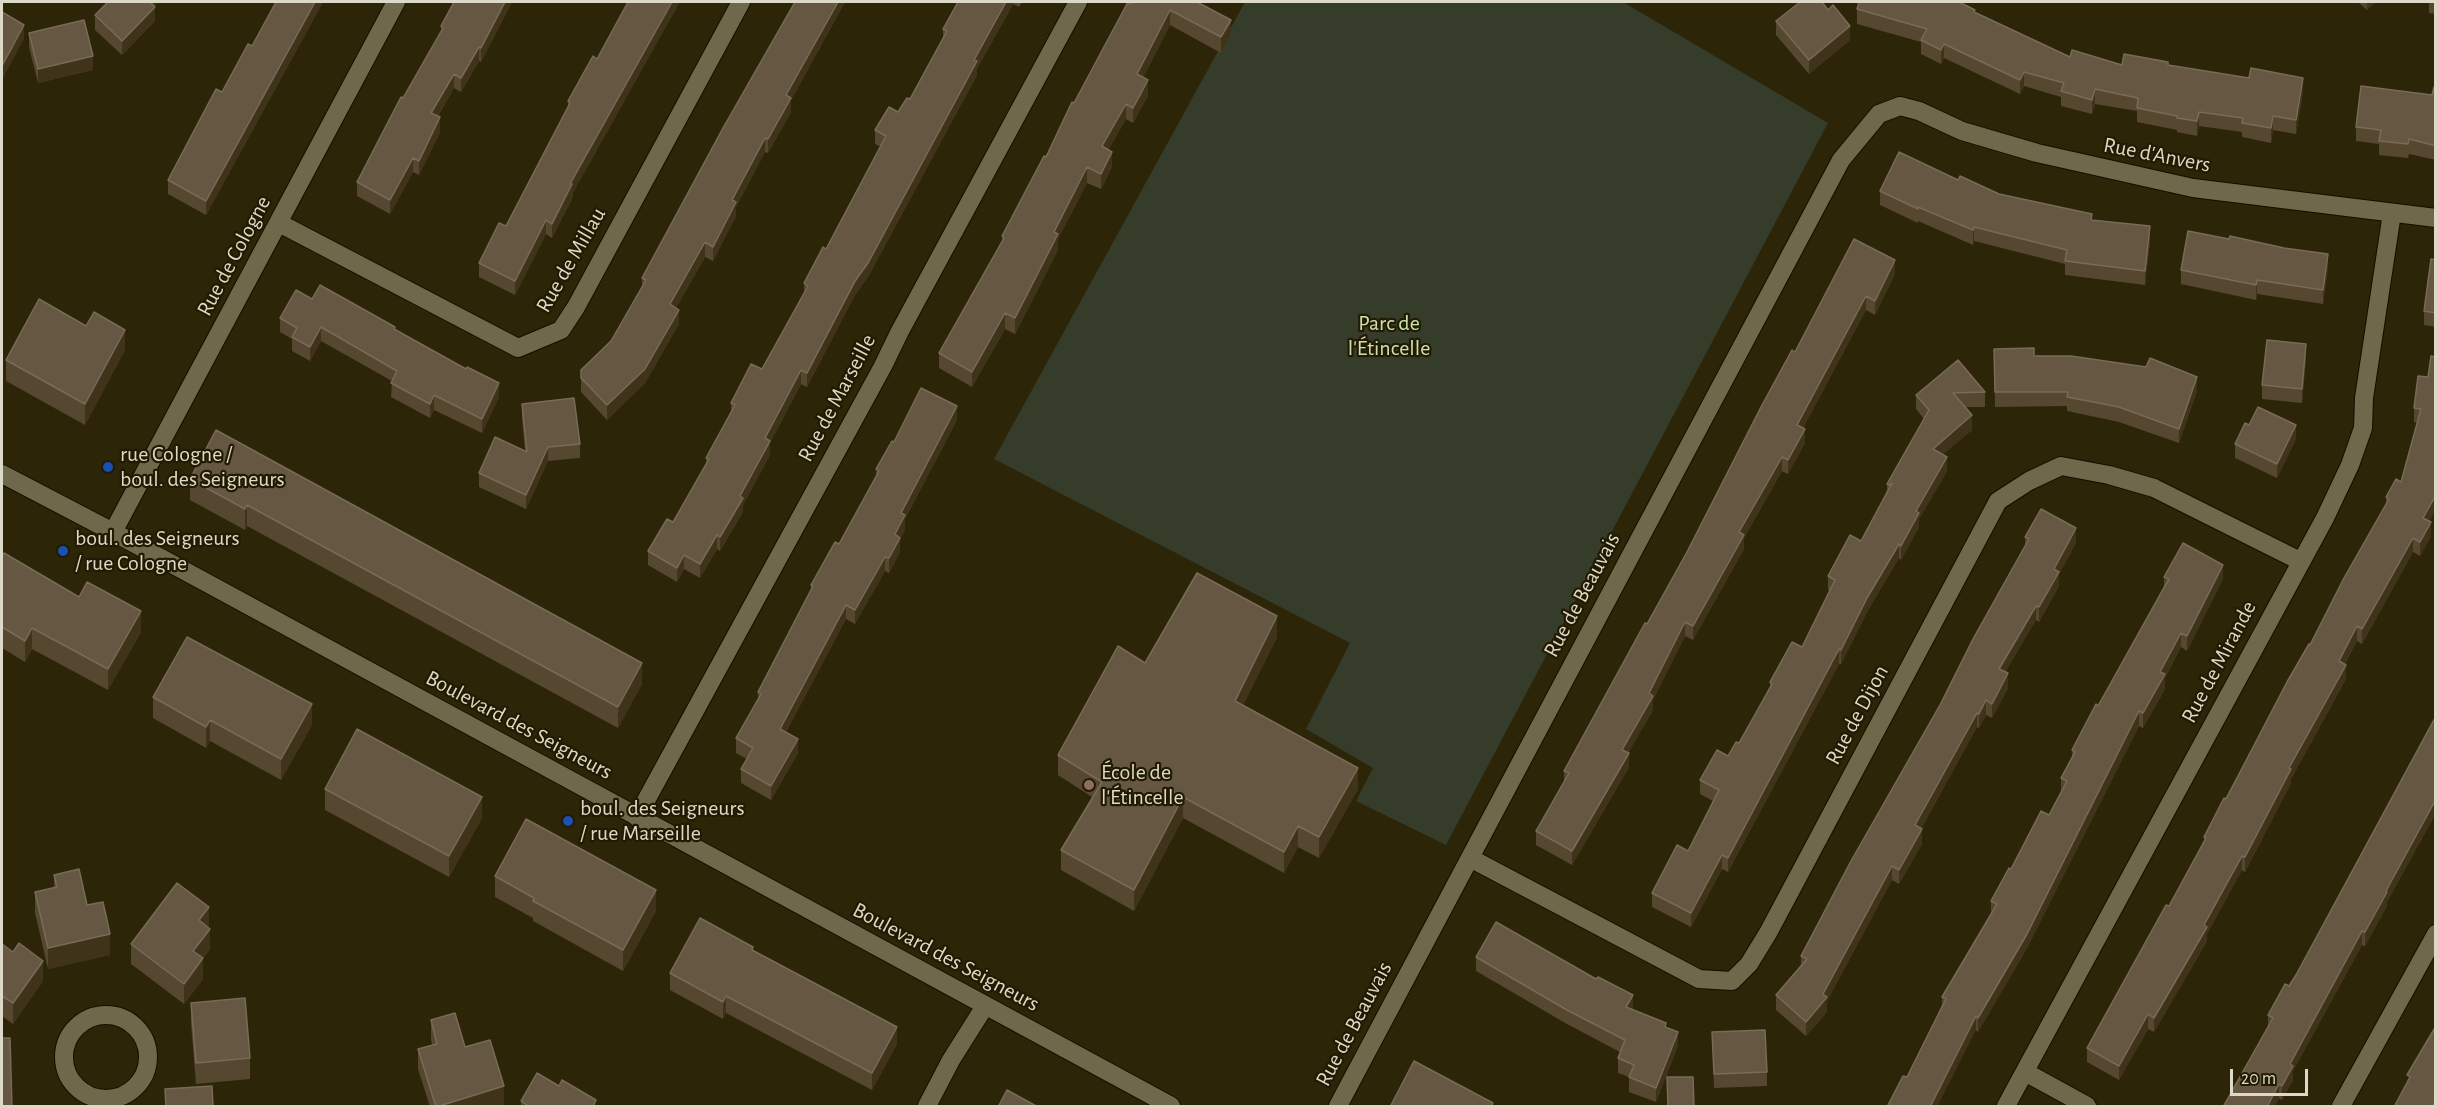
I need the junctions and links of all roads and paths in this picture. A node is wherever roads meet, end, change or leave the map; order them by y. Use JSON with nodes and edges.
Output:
{"nodes":[{"id":1,"x":396,"y":2,"type":"edge"},
{"id":2,"x":741,"y":2,"type":"edge"},
{"id":3,"x":1078,"y":2,"type":"edge"},
{"id":4,"x":1880,"y":114,"type":"joint"},
{"id":5,"x":2392,"y":213,"type":"junction"},
{"id":6,"x":2436,"y":218,"type":"edge"},
{"id":7,"x":279,"y":223,"type":"junction"},
{"id":8,"x":2,"y":474,"type":"edge"},
{"id":9,"x":112,"y":532,"type":"junction"},
{"id":10,"x":2300,"y":561,"type":"junction"},
{"id":11,"x":637,"y":817,"type":"junction"},
{"id":12,"x":1470,"y":858,"type":"junction"},
{"id":13,"x":2436,"y":934,"type":"edge"},
{"id":14,"x":985,"y":1006,"type":"junction"},
{"id":15,"x":2025,"y":1072,"type":"junction"},
{"id":16,"x":92,"y":1101,"type":"edge"},
{"id":17,"x":927,"y":1107,"type":"edge"},
{"id":18,"x":1171,"y":1107,"type":"edge"},
{"id":19,"x":1338,"y":1107,"type":"edge"},
{"id":20,"x":2006,"y":1107,"type":"edge"},
{"id":21,"x":2087,"y":1107,"type":"edge"},
{"id":22,"x":2341,"y":1107,"type":"edge"}],
"edges":[{"from":1,"to":7,"type":"street","name":"Rue de Cologne"},
{"from":2,"to":7,"type":"street","name":"Rue de Millau"},
{"from":3,"to":11,"type":"street","name":"Rue de Marseille"},
{"from":4,"to":5,"type":"street","name":"Rue d'Anvers"},
{"from":4,"to":12,"type":"street","name":"Rue de Beauvais"},
{"from":5,"to":6,"type":"street","name":"Rue d'Anvers"},
{"from":5,"to":10,"type":"street","name":"Rue de Mirande"},
{"from":7,"to":9,"type":"street","name":"Rue de Cologne"},
{"from":8,"to":9,"type":"street","name":"Boulevard des Seigneurs"},
{"from":9,"to":11,"type":"street","name":"Boulevard des Seigneurs"},
{"from":10,"to":12,"type":"street","name":"Rue de Dijon"},
{"from":10,"to":15,"type":"street","name":"Rue de Mirande"},
{"from":11,"to":14,"type":"street","name":"Boulevard des Seigneurs"},
{"from":12,"to":19,"type":"street","name":"Rue de Beauvais"},
{"from":13,"to":22,"type":"street"},
{"from":14,"to":17,"type":"street"},
{"from":14,"to":18,"type":"street","name":"Boulevard des Seigneurs"},
{"from":15,"to":20,"type":"street","name":"Rue de Mirande"},
{"from":15,"to":21,"type":"street"},
{"from":16,"to":16,"type":"street"}]}
